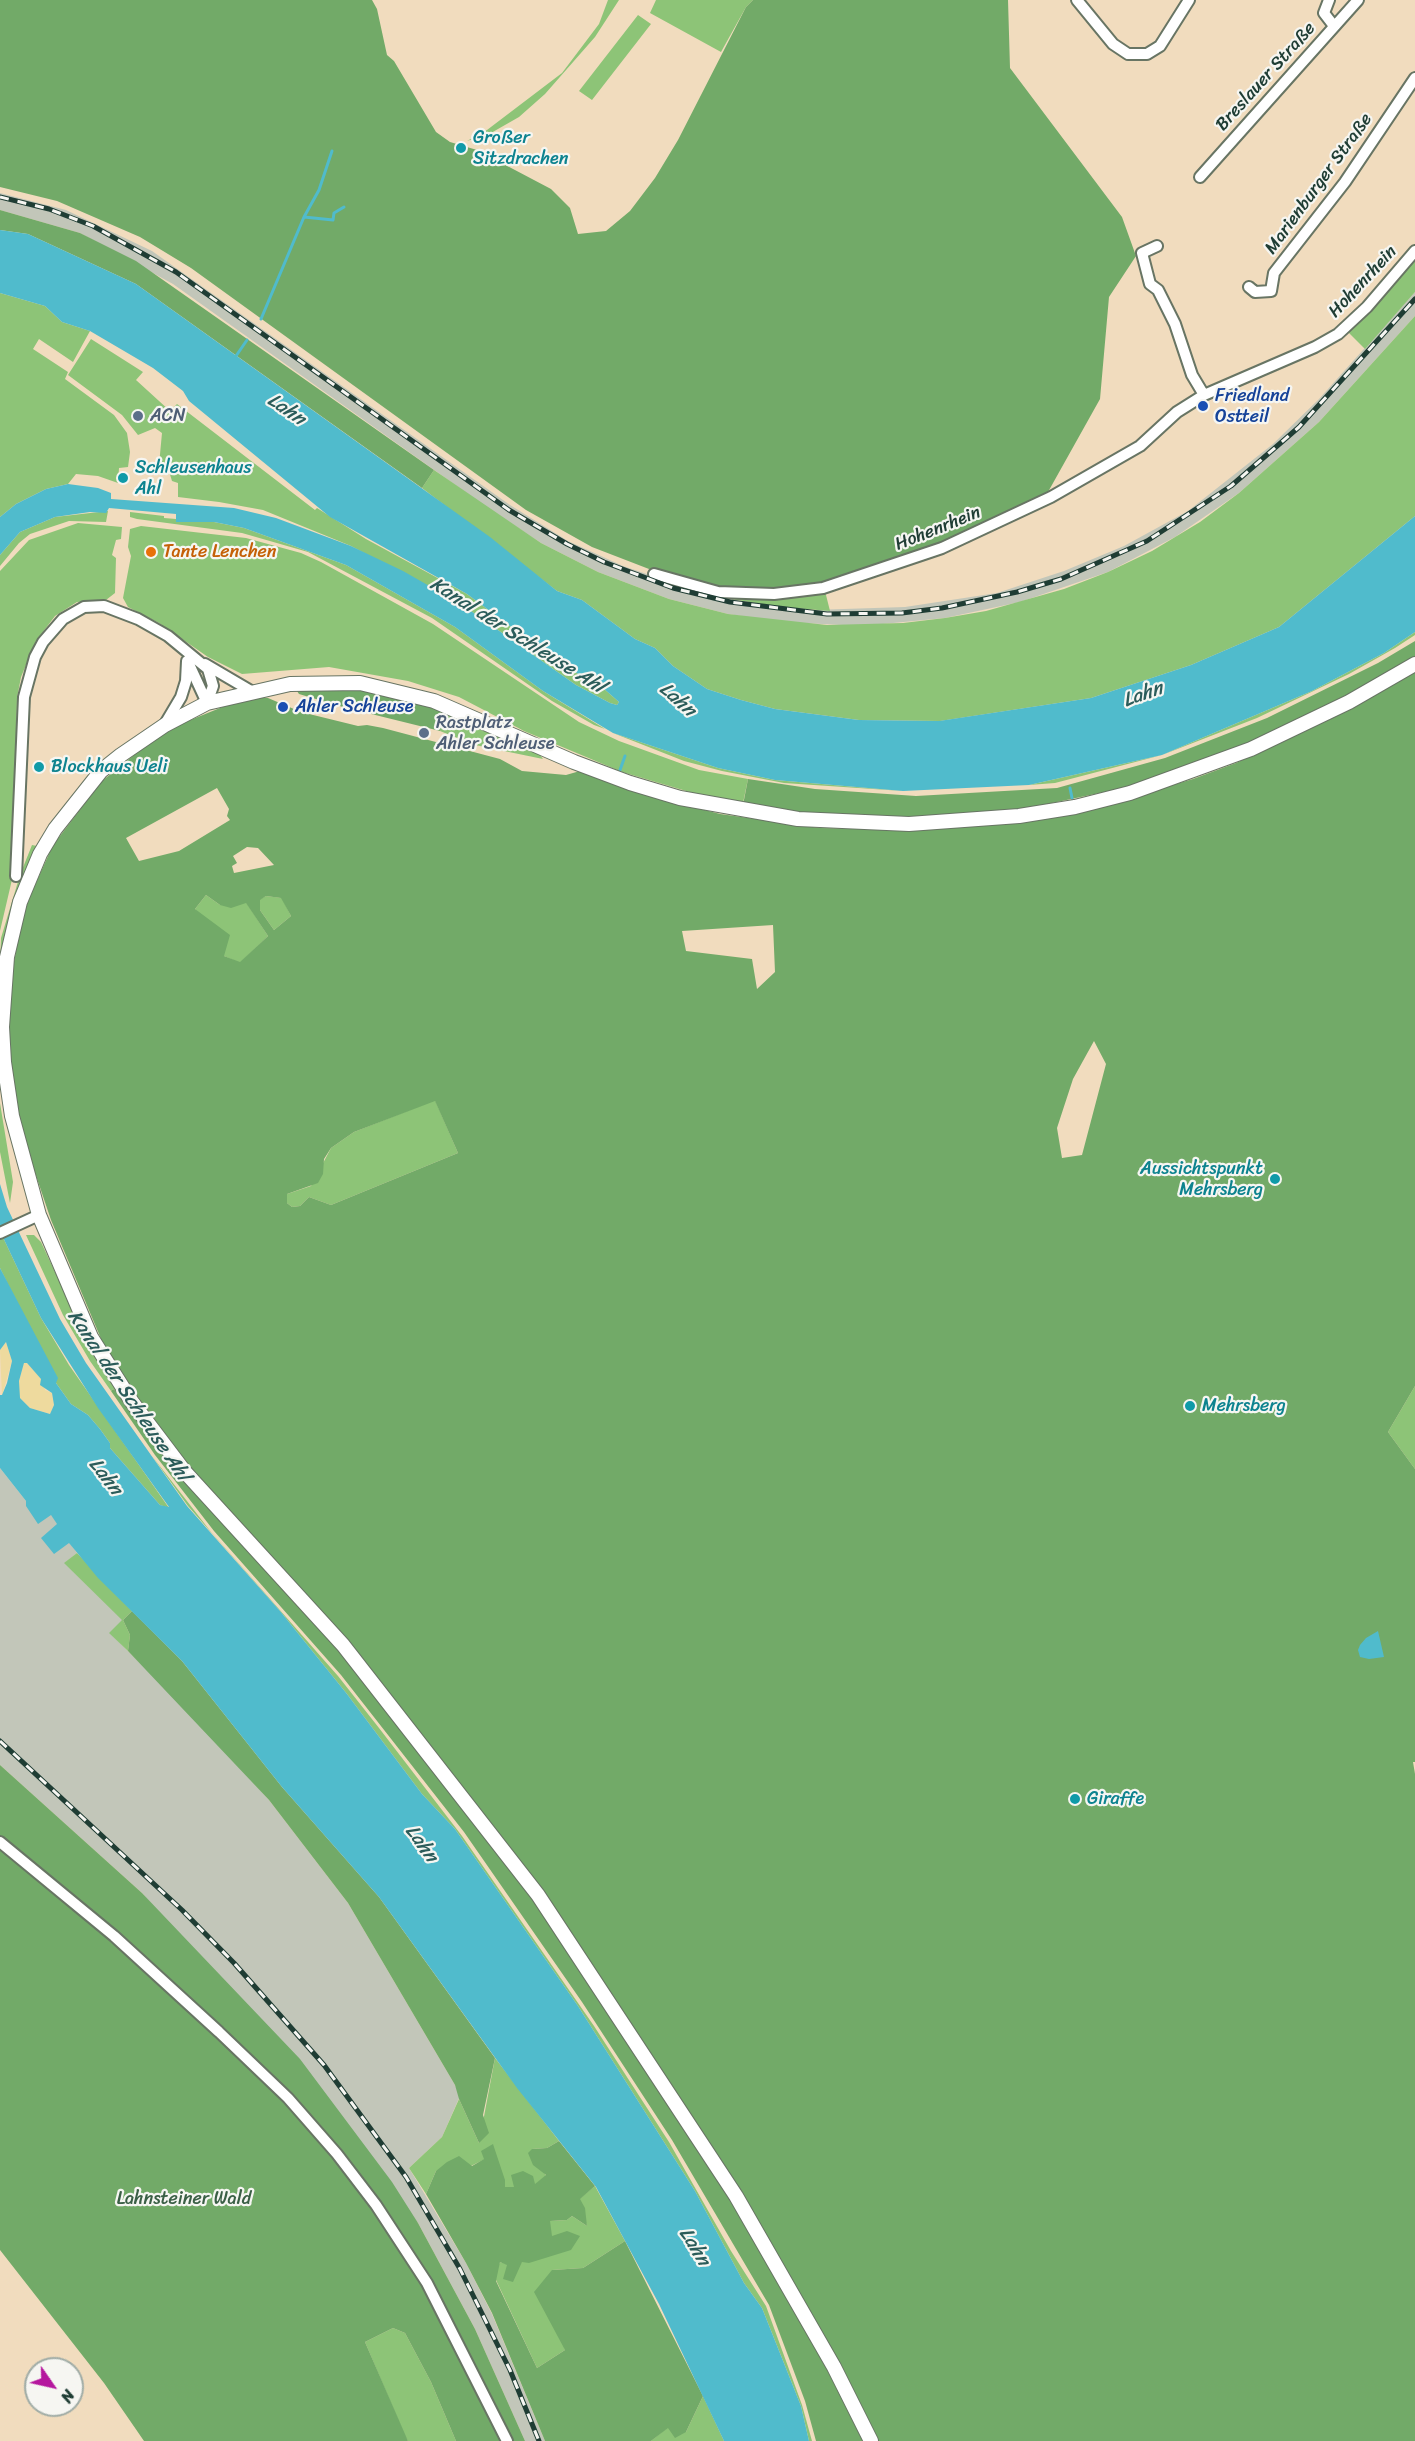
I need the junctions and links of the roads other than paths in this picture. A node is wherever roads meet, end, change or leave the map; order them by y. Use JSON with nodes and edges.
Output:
{"nodes":[{"id":1,"x":1077,"y":0,"type":"edge"},
{"id":2,"x":1189,"y":0,"type":"edge"},
{"id":3,"x":1329,"y":0,"type":"edge"},
{"id":4,"x":1358,"y":0,"type":"edge"},
{"id":5,"x":1334,"y":26,"type":"junction"},
{"id":6,"x":1415,"y":78,"type":"edge"},
{"id":7,"x":1200,"y":177,"type":"dead end"},
{"id":8,"x":1157,"y":246,"type":"dead end"},
{"id":9,"x":1415,"y":250,"type":"edge"},
{"id":10,"x":1249,"y":287,"type":"dead end"},
{"id":11,"x":1204,"y":395,"type":"junction"},
{"id":12,"x":654,"y":574,"type":"dead end"},
{"id":13,"x":193,"y":660,"type":"junction"},
{"id":14,"x":1415,"y":664,"type":"edge"},
{"id":15,"x":251,"y":691,"type":"junction"},
{"id":16,"x":207,"y":703,"type":"junction"},
{"id":17,"x":165,"y":724,"type":"junction"},
{"id":18,"x":16,"y":876,"type":"dead end"},
{"id":19,"x":35,"y":1217,"type":"junction"},
{"id":20,"x":0,"y":1233,"type":"edge"},
{"id":21,"x":0,"y":1842,"type":"edge"},
{"id":22,"x":507,"y":2441,"type":"edge"},
{"id":23,"x":871,"y":2441,"type":"edge"}],
"edges":[{"from":1,"to":2,"type":"street"},
{"from":3,"to":5,"type":"street"},
{"from":4,"to":5,"type":"street","name":"Breslauer Straße"},
{"from":5,"to":7,"type":"street","name":"Breslauer Straße"},
{"from":6,"to":10,"type":"street","name":"Marienburger Straße"},
{"from":8,"to":11,"type":"street"},
{"from":9,"to":11,"type":"street","name":"Hohenrhein"},
{"from":11,"to":12,"type":"street","name":"Hohenrhein"},
{"from":13,"to":15,"type":"street"},
{"from":13,"to":16,"type":"street"},
{"from":13,"to":16,"type":"street"},
{"from":13,"to":17,"type":"street"},
{"from":13,"to":18,"type":"street"},
{"from":14,"to":15,"type":"main road"},
{"from":15,"to":16,"type":"main road"},
{"from":16,"to":17,"type":"main road"},
{"from":17,"to":19,"type":"main road"},
{"from":19,"to":20,"type":"street"},
{"from":19,"to":23,"type":"main road"},
{"from":21,"to":22,"type":"street"}]}
